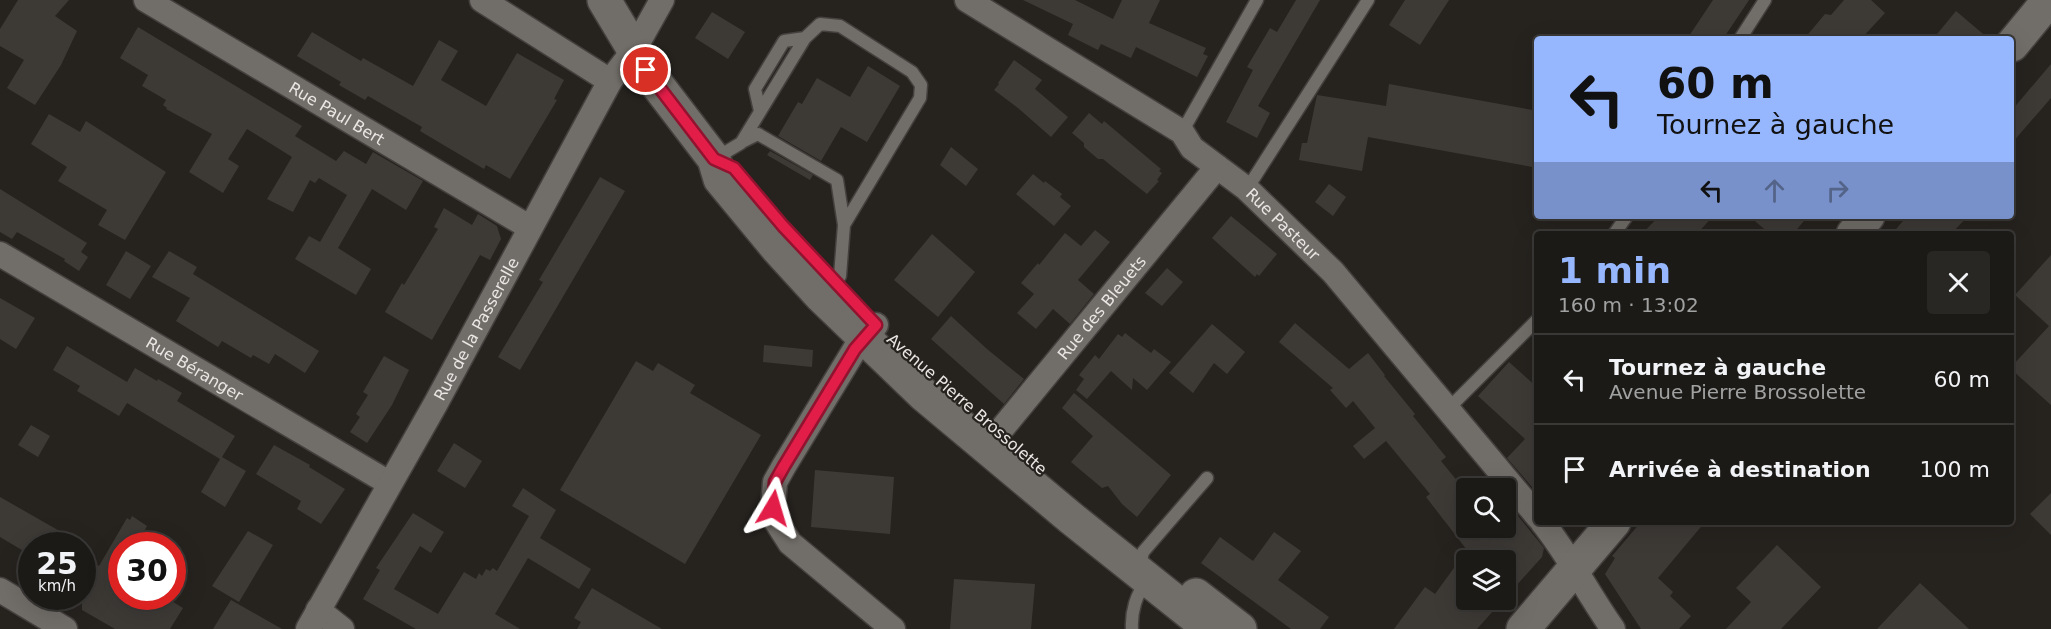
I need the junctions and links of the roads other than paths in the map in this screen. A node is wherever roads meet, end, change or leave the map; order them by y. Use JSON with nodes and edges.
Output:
{"nodes":[{"id":1,"x":146,"y":0,"type":"edge"},
{"id":2,"x":482,"y":0,"type":"edge"},
{"id":3,"x":604,"y":0,"type":"edge"},
{"id":4,"x":662,"y":0,"type":"edge"},
{"id":5,"x":967,"y":0,"type":"edge"},
{"id":6,"x":1257,"y":0,"type":"edge"},
{"id":7,"x":1368,"y":0,"type":"edge"},
{"id":8,"x":1765,"y":0,"type":"edge"},
{"id":9,"x":2049,"y":0,"type":"edge"},
{"id":10,"x":1742,"y":36,"type":"edge"},
{"id":11,"x":2014,"y":43,"type":"edge"},
{"id":12,"x":634,"y":50,"type":"junction"},
{"id":13,"x":610,"y":81,"type":"junction"},
{"id":14,"x":1182,"y":132,"type":"junction"},
{"id":15,"x":727,"y":151,"type":"junction"},
{"id":16,"x":1217,"y":167,"type":"junction"},
{"id":17,"x":1247,"y":189,"type":"junction"},
{"id":18,"x":1866,"y":219,"type":"edge"},
{"id":19,"x":844,"y":225,"type":"junction"},
{"id":20,"x":529,"y":227,"type":"junction"},
{"id":21,"x":1856,"y":231,"type":"edge"},
{"id":22,"x":0,"y":255,"type":"edge"},
{"id":23,"x":828,"y":288,"type":"junction"},
{"id":24,"x":1534,"y":323,"type":"edge"},
{"id":25,"x":870,"y":331,"type":"junction"},
{"id":26,"x":1448,"y":409,"type":"junction"},
{"id":27,"x":992,"y":440,"type":"junction"},
{"id":28,"x":1207,"y":478,"type":"dead end"},
{"id":29,"x":389,"y":483,"type":"junction"},
{"id":30,"x":1534,"y":512,"type":"edge"},
{"id":31,"x":1544,"y":525,"type":"edge"},
{"id":32,"x":1611,"y":525,"type":"edge"},
{"id":33,"x":1143,"y":568,"type":"junction"},
{"id":34,"x":1573,"y":568,"type":"junction"},
{"id":35,"x":0,"y":590,"type":"edge"},
{"id":36,"x":313,"y":620,"type":"edge"},
{"id":37,"x":66,"y":629,"type":"edge"},
{"id":38,"x":342,"y":629,"type":"edge"},
{"id":39,"x":893,"y":629,"type":"edge"},
{"id":40,"x":1132,"y":629,"type":"edge"},
{"id":41,"x":1210,"y":629,"type":"edge"},
{"id":42,"x":1240,"y":629,"type":"edge"},
{"id":43,"x":1523,"y":629,"type":"edge"},
{"id":44,"x":1613,"y":629,"type":"edge"}],
"edges":[{"from":1,"to":20,"type":"street","name":"Rue Paul Bert"},
{"from":2,"to":13,"type":"street"},
{"from":3,"to":12,"type":"main road","name":"Avenue Pierre Brossolette"},
{"from":4,"to":12,"type":"street","name":"Rue de la Passerelle"},
{"from":5,"to":14,"type":"street","name":"Rue Pasteur"},
{"from":6,"to":14,"type":"lane"},
{"from":7,"to":17,"type":"lane"},
{"from":8,"to":10,"type":"lane"},
{"from":9,"to":11,"type":"main road"},
{"from":12,"to":13,"type":"street","name":"Rue de la Passerelle"},
{"from":12,"to":15,"type":"main road","name":"Avenue Pierre Brossolette"},
{"from":13,"to":20,"type":"street","name":"Rue de la Passerelle"},
{"from":14,"to":16,"type":"street","name":"Rue Pasteur"},
{"from":15,"to":19,"type":"lane"},
{"from":15,"to":19,"type":"lane"},
{"from":15,"to":23,"type":"main road","name":"Avenue Pierre Brossolette"},
{"from":16,"to":17,"type":"street","name":"Rue Pasteur"},
{"from":16,"to":27,"type":"street","name":"Rue des Bleuets"},
{"from":17,"to":26,"type":"street","name":"Rue Pasteur"},
{"from":18,"to":21,"type":"main road"},
{"from":19,"to":23,"type":"lane"},
{"from":20,"to":29,"type":"street","name":"Rue de la Passerelle"},
{"from":22,"to":29,"type":"street","name":"Rue Béranger"},
{"from":23,"to":25,"type":"main road","name":"Avenue Pierre Brossolette"},
{"from":24,"to":26,"type":"lane"},
{"from":25,"to":27,"type":"main road","name":"Avenue Pierre Brossolette"},
{"from":25,"to":39,"type":"street"},
{"from":26,"to":30,"type":"street","name":"Rue Pasteur"},
{"from":27,"to":33,"type":"main road","name":"Avenue Pierre Brossolette"},
{"from":28,"to":33,"type":"lane"},
{"from":29,"to":36,"type":"street","name":"Rue de la Passerelle"},
{"from":31,"to":34,"type":"street"},
{"from":32,"to":34,"type":"main road"},
{"from":33,"to":40,"type":"lane"},
{"from":33,"to":41,"type":"main road","name":"Avenue Pierre Brossolette"},
{"from":33,"to":42,"type":"main road","name":"Avenue Pierre Brossolette"},
{"from":34,"to":43,"type":"main road"},
{"from":34,"to":44,"type":"street"},
{"from":35,"to":37,"type":"street"},
{"from":36,"to":38,"type":"street"}]}
